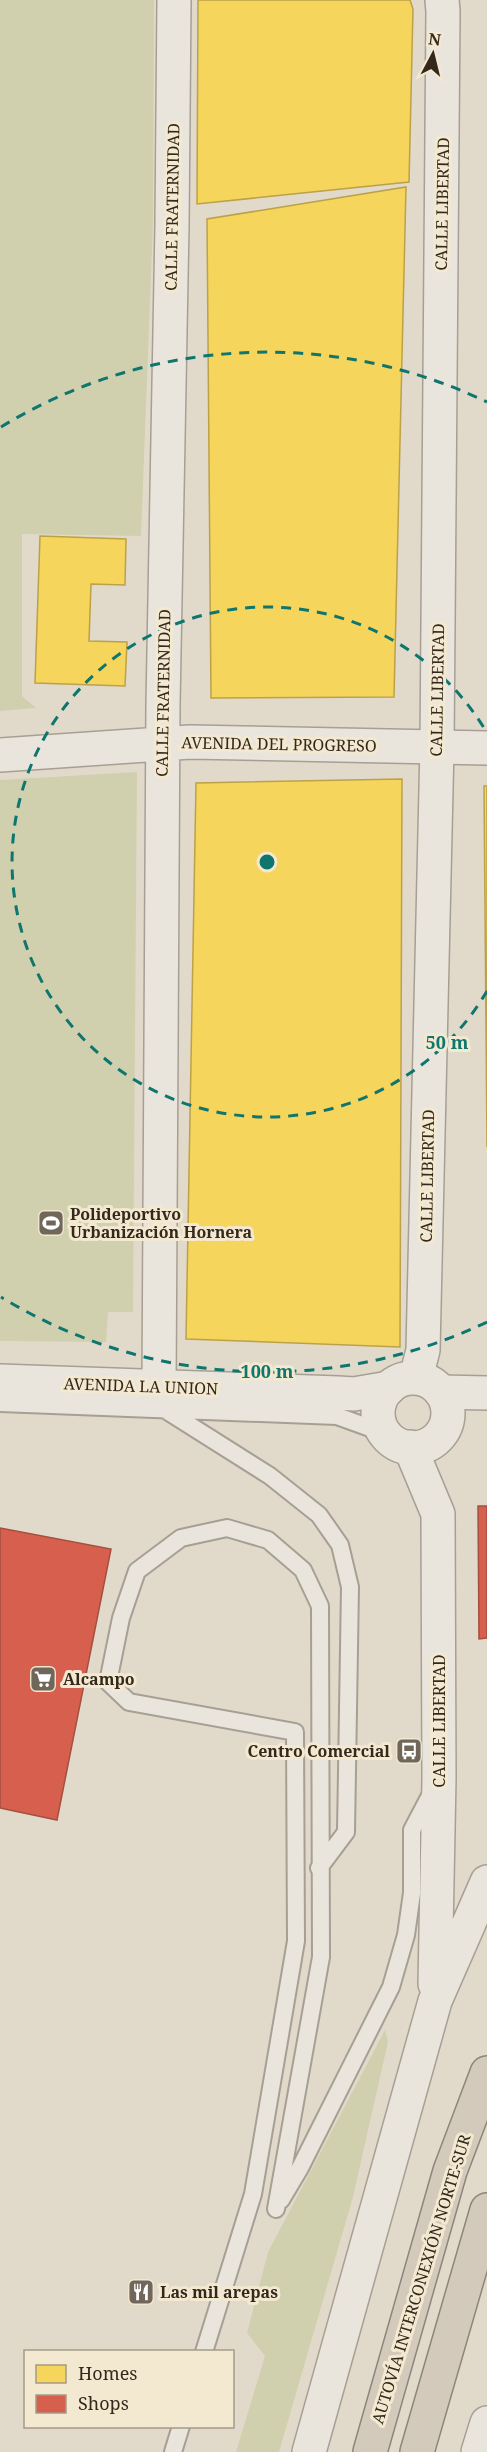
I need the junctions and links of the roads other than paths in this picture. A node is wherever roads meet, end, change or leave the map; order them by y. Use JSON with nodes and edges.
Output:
{"nodes":[{"id":1,"x":174,"y":0,"type":"edge"},
{"id":2,"x":442,"y":0,"type":"edge"},
{"id":3,"x":163,"y":744,"type":"junction"},
{"id":4,"x":436,"y":746,"type":"junction"},
{"id":5,"x":487,"y":748,"type":"edge"},
{"id":6,"x":0,"y":755,"type":"edge"},
{"id":7,"x":0,"y":1381,"type":"edge"},
{"id":8,"x":415,"y":1386,"type":"junction"},
{"id":9,"x":487,"y":1393,"type":"edge"},
{"id":10,"x":161,"y":1398,"type":"junction"},
{"id":11,"x":0,"y":1403,"type":"edge"},
{"id":12,"x":397,"y":1440,"type":"junction"},
{"id":13,"x":439,"y":1778,"type":"junction"},
{"id":14,"x":320,"y":1868,"type":"junction"},
{"id":15,"x":487,"y":1882,"type":"edge"},
{"id":16,"x":435,"y":2001,"type":"junction"},
{"id":17,"x":487,"y":2073,"type":"edge"},
{"id":18,"x":487,"y":2210,"type":"edge"},
{"id":19,"x":205,"y":2350,"type":"edge"},
{"id":20,"x":487,"y":2422,"type":"edge"},
{"id":21,"x":181,"y":2428,"type":"edge"},
{"id":22,"x":173,"y":2452,"type":"edge"},
{"id":23,"x":309,"y":2452,"type":"edge"},
{"id":24,"x":370,"y":2452,"type":"edge"},
{"id":25,"x":417,"y":2452,"type":"edge"},
{"id":26,"x":478,"y":2452,"type":"edge"}],
"edges":[{"from":1,"to":3,"type":"street","name":"CALLE FRATERNIDAD"},
{"from":2,"to":4,"type":"street","name":"CALLE LIBERTAD"},
{"from":3,"to":4,"type":"street","name":"AVENIDA DEL PROGRESO"},
{"from":3,"to":6,"type":"street","name":"AVENIDA DEL PROGRESO"},
{"from":3,"to":10,"type":"street","name":"CALLE FRATERNIDAD"},
{"from":4,"to":5,"type":"street","name":"AVENIDA DEL PROGRESO"},
{"from":4,"to":8,"type":"street","name":"CALLE LIBERTAD"},
{"from":7,"to":10,"type":"street","name":"AVENIDA LA UNION"},
{"from":8,"to":9,"type":"street","name":"AVENIDA LA UNION"},
{"from":8,"to":10,"type":"street","name":"AVENIDA LA UNION"},
{"from":8,"to":12,"type":"street"},
{"from":8,"to":12,"type":"street"},
{"from":10,"to":11,"type":"lane"},
{"from":10,"to":12,"type":"lane"},
{"from":10,"to":14,"type":"lane"},
{"from":12,"to":13,"type":"street","name":"CALLE LIBERTAD"},
{"from":13,"to":14,"type":"lane"},
{"from":13,"to":16,"type":"street","name":"CALLE LIBERTAD"},
{"from":14,"to":19,"type":"lane"},
{"from":15,"to":16,"type":"street"},
{"from":16,"to":23,"type":"street"},
{"from":17,"to":24,"type":"highway","name":"AUTOVÍA INTERCONEXIÓN NORTE-SUR"},
{"from":18,"to":25,"type":"highway"},
{"from":20,"to":26,"type":"street"},
{"from":21,"to":22,"type":"lane"}]}
